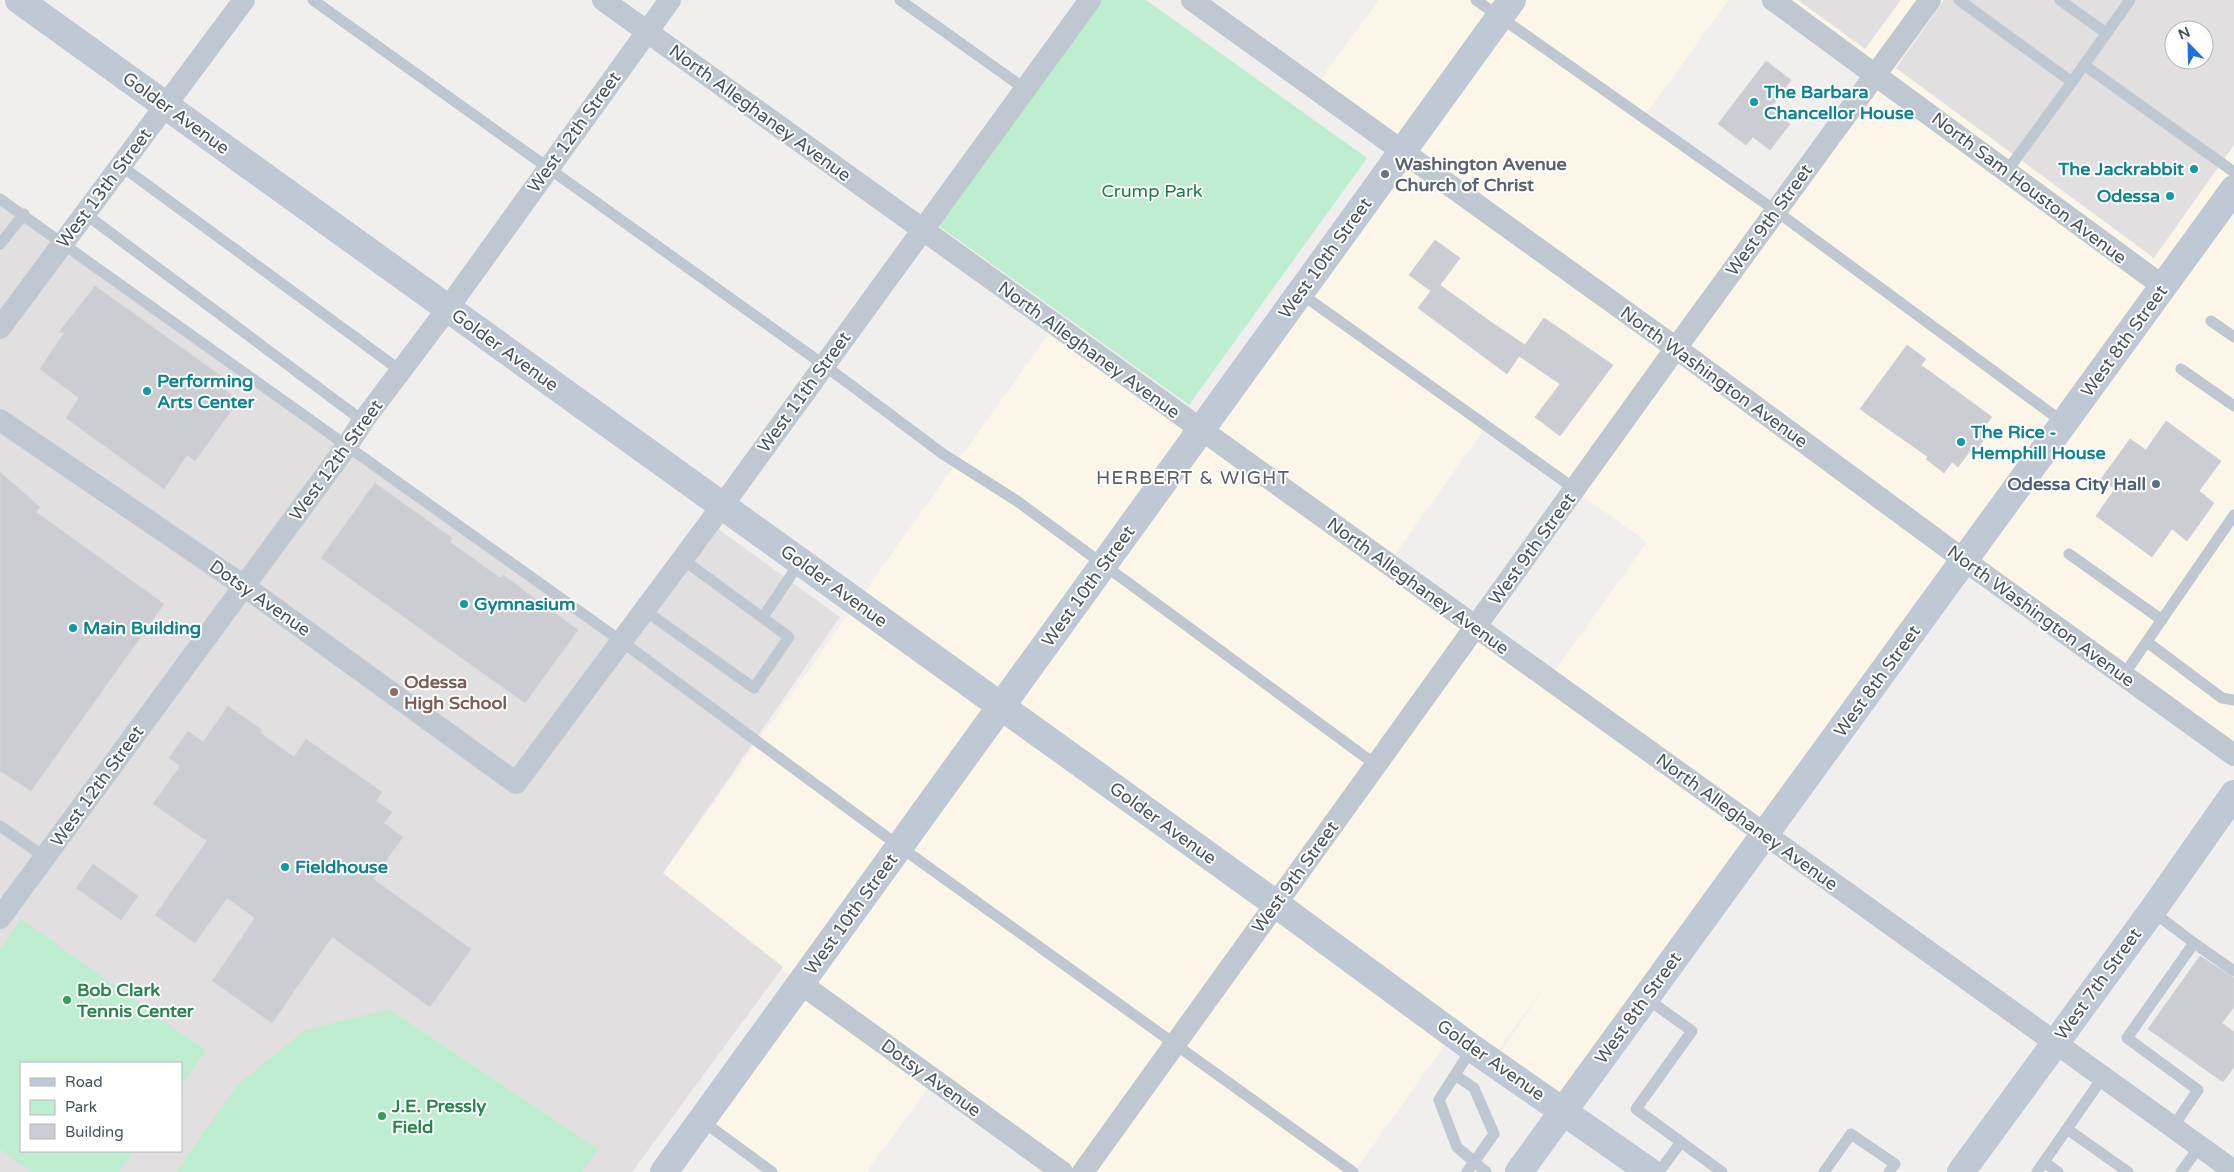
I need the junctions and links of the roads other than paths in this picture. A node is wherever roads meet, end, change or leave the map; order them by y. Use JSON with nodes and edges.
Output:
{"nodes":[{"id":1,"x":19,"y":0,"type":"edge"},
{"id":2,"x":244,"y":0,"type":"edge"},
{"id":3,"x":313,"y":0,"type":"edge"},
{"id":4,"x":603,"y":0,"type":"edge"},
{"id":5,"x":670,"y":0,"type":"edge"},
{"id":6,"x":900,"y":0,"type":"edge"},
{"id":7,"x":1090,"y":0,"type":"edge"},
{"id":8,"x":1192,"y":0,"type":"edge"},
{"id":9,"x":1476,"y":0,"type":"edge"},
{"id":10,"x":1773,"y":0,"type":"edge"},
{"id":11,"x":1930,"y":0,"type":"edge"},
{"id":12,"x":1959,"y":0,"type":"edge"},
{"id":13,"x":2060,"y":0,"type":"edge"},
{"id":14,"x":2130,"y":0,"type":"edge"},
{"id":15,"x":1975,"y":4,"type":"edge"},
{"id":16,"x":1506,"y":9,"type":"edge"},
{"id":17,"x":647,"y":32,"type":"junction"},
{"id":18,"x":2106,"y":33,"type":"junction"},
{"id":19,"x":2084,"y":65,"type":"junction"},
{"id":20,"x":1876,"y":74,"type":"junction"},
{"id":21,"x":2072,"y":82,"type":"junction"},
{"id":22,"x":1025,"y":89,"type":"junction"},
{"id":23,"x":165,"y":105,"type":"junction"},
{"id":24,"x":1402,"y":152,"type":"junction"},
{"id":25,"x":120,"y":165,"type":"junction"},
{"id":26,"x":549,"y":168,"type":"junction"},
{"id":27,"x":2007,"y":171,"type":"junction"},
{"id":28,"x":2234,"y":172,"type":"edge"},
{"id":29,"x":2232,"y":197,"type":"edge"},
{"id":30,"x":0,"y":199,"type":"edge"},
{"id":31,"x":1776,"y":211,"type":"junction"},
{"id":32,"x":84,"y":213,"type":"junction"},
{"id":33,"x":24,"y":214,"type":"junction"},
{"id":34,"x":0,"y":224,"type":"edge"},
{"id":35,"x":922,"y":230,"type":"junction"},
{"id":36,"x":10,"y":231,"type":"junction"},
{"id":37,"x":62,"y":243,"type":"junction"},
{"id":38,"x":0,"y":244,"type":"edge"},
{"id":39,"x":2164,"y":287,"type":"junction"},
{"id":40,"x":1300,"y":293,"type":"junction"},
{"id":41,"x":448,"y":308,"type":"junction"},
{"id":42,"x":2211,"y":321,"type":"dead end"},
{"id":43,"x":0,"y":328,"type":"edge"},
{"id":44,"x":2234,"y":337,"type":"edge"},
{"id":45,"x":1676,"y":348,"type":"junction"},
{"id":46,"x":824,"y":365,"type":"junction"},
{"id":47,"x":2181,"y":369,"type":"dead end"},
{"id":48,"x":401,"y":371,"type":"junction"},
{"id":49,"x":2234,"y":406,"type":"edge"},
{"id":50,"x":0,"y":420,"type":"edge"},
{"id":51,"x":363,"y":421,"type":"junction"},
{"id":52,"x":2064,"y":423,"type":"junction"},
{"id":53,"x":1201,"y":430,"type":"junction"},
{"id":54,"x":346,"y":446,"type":"junction"},
{"id":55,"x":1575,"y":489,"type":"junction"},
{"id":56,"x":722,"y":506,"type":"junction"},
{"id":57,"x":2234,"y":515,"type":"edge"},
{"id":58,"x":2069,"y":554,"type":"dead end"},
{"id":59,"x":682,"y":559,"type":"junction"},
{"id":60,"x":1964,"y":560,"type":"junction"},
{"id":61,"x":800,"y":562,"type":"junction"},
{"id":62,"x":1103,"y":566,"type":"junction"},
{"id":63,"x":244,"y":586,"type":"junction"},
{"id":64,"x":644,"y":610,"type":"junction"},
{"id":65,"x":763,"y":617,"type":"junction"},
{"id":66,"x":2162,"y":620,"type":"junction"},
{"id":67,"x":1475,"y":627,"type":"junction"},
{"id":68,"x":621,"y":641,"type":"junction"},
{"id":69,"x":2147,"y":642,"type":"junction"},
{"id":70,"x":2123,"y":676,"type":"junction"},
{"id":71,"x":2234,"y":700,"type":"edge"},
{"id":72,"x":1001,"y":706,"type":"junction"},
{"id":73,"x":2234,"y":755,"type":"edge"},
{"id":74,"x":1376,"y":766,"type":"junction"},
{"id":75,"x":516,"y":783,"type":"joint"},
{"id":76,"x":2234,"y":794,"type":"edge"},
{"id":77,"x":0,"y":826,"type":"edge"},
{"id":78,"x":1765,"y":836,"type":"junction"},
{"id":79,"x":900,"y":846,"type":"junction"},
{"id":80,"x":44,"y":857,"type":"junction"},
{"id":81,"x":1276,"y":904,"type":"junction"},
{"id":82,"x":2152,"y":911,"type":"junction"},
{"id":83,"x":0,"y":918,"type":"edge"},
{"id":84,"x":2194,"y":943,"type":"junction"},
{"id":85,"x":2234,"y":971,"type":"edge"},
{"id":86,"x":800,"y":984,"type":"junction"},
{"id":87,"x":1646,"y":998,"type":"junction"},
{"id":88,"x":2055,"y":1042,"type":"junction"},
{"id":89,"x":1175,"y":1045,"type":"junction"},
{"id":90,"x":1472,"y":1048,"type":"junction"},
{"id":91,"x":1455,"y":1075,"type":"junction"},
{"id":92,"x":2103,"y":1077,"type":"junction"},
{"id":93,"x":1563,"y":1110,"type":"junction"},
{"id":94,"x":702,"y":1120,"type":"junction"},
{"id":95,"x":2173,"y":1126,"type":"junction"},
{"id":96,"x":2067,"y":1129,"type":"junction"},
{"id":97,"x":1681,"y":1142,"type":"junction"},
{"id":98,"x":2200,"y":1146,"type":"junction"},
{"id":99,"x":1473,"y":1162,"type":"junction"},
{"id":100,"x":2044,"y":1162,"type":"junction"},
{"id":101,"x":2234,"y":1171,"type":"edge"},
{"id":102,"x":664,"y":1172,"type":"edge"},
{"id":103,"x":772,"y":1172,"type":"edge"},
{"id":104,"x":1062,"y":1172,"type":"edge"},
{"id":105,"x":1084,"y":1172,"type":"edge"},
{"id":106,"x":1353,"y":1172,"type":"edge"},
{"id":107,"x":1466,"y":1172,"type":"edge"},
{"id":108,"x":1486,"y":1172,"type":"edge"},
{"id":109,"x":1519,"y":1172,"type":"edge"},
{"id":110,"x":1650,"y":1172,"type":"edge"},
{"id":111,"x":1659,"y":1172,"type":"edge"},
{"id":112,"x":1722,"y":1172,"type":"edge"},
{"id":113,"x":1824,"y":1172,"type":"edge"},
{"id":114,"x":1889,"y":1172,"type":"edge"},
{"id":115,"x":1961,"y":1172,"type":"edge"},
{"id":116,"x":2037,"y":1172,"type":"edge"},
{"id":117,"x":2058,"y":1172,"type":"edge"},
{"id":118,"x":2128,"y":1172,"type":"edge"},
{"id":119,"x":2182,"y":1172,"type":"edge"}],
"edges":[{"from":1,"to":23,"type":"main road","name":"Golder Avenue"},
{"from":2,"to":23,"type":"street","name":"West 13th Street"},
{"from":3,"to":26,"type":"lane"},
{"from":4,"to":17,"type":"street","name":"North Alleghaney Avenue"},
{"from":5,"to":17,"type":"street","name":"West 12th Street"},
{"from":6,"to":22,"type":"lane"},
{"from":7,"to":22,"type":"street","name":"West 11th Street"},
{"from":8,"to":24,"type":"street","name":"North Washington Avenue"},
{"from":9,"to":16,"type":"lane"},
{"from":10,"to":20,"type":"street","name":"North Sam Houston Avenue"},
{"from":11,"to":20,"type":"street","name":"West 9th Street"},
{"from":12,"to":15,"type":"lane"},
{"from":13,"to":18,"type":"lane"},
{"from":14,"to":18,"type":"lane"},
{"from":15,"to":21,"type":"lane"},
{"from":16,"to":24,"type":"main road","name":"West 10th Street"},
{"from":16,"to":31,"type":"lane"},
{"from":17,"to":26,"type":"street","name":"West 12th Street"},
{"from":17,"to":35,"type":"street","name":"North Alleghaney Avenue"},
{"from":18,"to":19,"type":"lane"},
{"from":19,"to":21,"type":"lane"},
{"from":19,"to":28,"type":"lane"},
{"from":20,"to":27,"type":"street","name":"North Sam Houston Avenue"},
{"from":20,"to":31,"type":"street","name":"West 9th Street"},
{"from":21,"to":27,"type":"lane"},
{"from":22,"to":35,"type":"street","name":"West 11th Street"},
{"from":23,"to":25,"type":"street","name":"West 13th Street"},
{"from":23,"to":41,"type":"main road","name":"Golder Avenue"},
{"from":24,"to":40,"type":"main road","name":"West 10th Street"},
{"from":24,"to":45,"type":"street","name":"North Washington Avenue"},
{"from":25,"to":32,"type":"street","name":"West 13th Street"},
{"from":25,"to":48,"type":"lane"},
{"from":26,"to":41,"type":"street","name":"West 12th Street"},
{"from":26,"to":46,"type":"lane"},
{"from":27,"to":39,"type":"street","name":"North Sam Houston Avenue"},
{"from":29,"to":39,"type":"main road","name":"West 8th Street"},
{"from":30,"to":33,"type":"lane"},
{"from":31,"to":45,"type":"street","name":"West 9th Street"},
{"from":31,"to":52,"type":"lane"},
{"from":32,"to":37,"type":"street","name":"West 13th Street"},
{"from":32,"to":51,"type":"lane"},
{"from":33,"to":36,"type":"lane"},
{"from":33,"to":37,"type":"lane"},
{"from":34,"to":36,"type":"lane"},
{"from":35,"to":46,"type":"street","name":"West 11th Street"},
{"from":35,"to":53,"type":"street","name":"North Alleghaney Avenue"},
{"from":36,"to":38,"type":"lane"},
{"from":37,"to":43,"type":"street","name":"West 13th Street"},
{"from":37,"to":54,"type":"lane"},
{"from":39,"to":52,"type":"main road","name":"West 8th Street"},
{"from":40,"to":53,"type":"main road","name":"West 10th Street"},
{"from":40,"to":55,"type":"lane"},
{"from":41,"to":48,"type":"street","name":"West 12th Street"},
{"from":41,"to":56,"type":"main road","name":"Golder Avenue"},
{"from":42,"to":44,"type":"lane"},
{"from":45,"to":55,"type":"street","name":"West 9th Street"},
{"from":45,"to":60,"type":"street","name":"North Washington Avenue"},
{"from":46,"to":56,"type":"street","name":"West 11th Street"},
{"from":46,"to":62,"type":"lane"},
{"from":47,"to":49,"type":"lane"},
{"from":48,"to":51,"type":"street","name":"West 12th Street"},
{"from":50,"to":63,"type":"street","name":"Dotsy Avenue"},
{"from":51,"to":54,"type":"street","name":"West 12th Street"},
{"from":52,"to":60,"type":"main road","name":"West 8th Street"},
{"from":53,"to":62,"type":"main road","name":"West 10th Street"},
{"from":53,"to":67,"type":"street","name":"North Alleghaney Avenue"},
{"from":54,"to":63,"type":"street","name":"West 12th Street"},
{"from":54,"to":68,"type":"lane"},
{"from":55,"to":67,"type":"street","name":"West 9th Street"},
{"from":56,"to":59,"type":"street","name":"West 11th Street"},
{"from":56,"to":61,"type":"main road","name":"Golder Avenue"},
{"from":57,"to":66,"type":"lane"},
{"from":58,"to":66,"type":"lane"},
{"from":59,"to":64,"type":"street","name":"West 11th Street"},
{"from":59,"to":65,"type":"lane"},
{"from":60,"to":70,"type":"street","name":"North Washington Avenue"},
{"from":60,"to":78,"type":"main road","name":"West 8th Street"},
{"from":61,"to":65,"type":"lane"},
{"from":61,"to":72,"type":"main road","name":"Golder Avenue"},
{"from":62,"to":72,"type":"main road","name":"West 10th Street"},
{"from":62,"to":74,"type":"lane"},
{"from":63,"to":75,"type":"street","name":"Dotsy Avenue"},
{"from":63,"to":80,"type":"street","name":"West 12th Street"},
{"from":64,"to":65,"type":"lane"},
{"from":64,"to":68,"type":"street","name":"West 11th Street"},
{"from":66,"to":69,"type":"lane"},
{"from":67,"to":74,"type":"street","name":"West 9th Street"},
{"from":67,"to":78,"type":"street","name":"North Alleghaney Avenue"},
{"from":68,"to":75,"type":"street","name":"West 11th Street"},
{"from":68,"to":79,"type":"lane"},
{"from":69,"to":70,"type":"lane"},
{"from":69,"to":71,"type":"lane"},
{"from":70,"to":73,"type":"street","name":"North Washington Avenue"},
{"from":72,"to":79,"type":"main road","name":"West 10th Street"},
{"from":72,"to":81,"type":"main road","name":"Golder Avenue"},
{"from":74,"to":81,"type":"street","name":"West 9th Street"},
{"from":76,"to":82,"type":"main road","name":"West 7th Street"},
{"from":77,"to":80,"type":"lane"},
{"from":78,"to":87,"type":"main road","name":"West 8th Street"},
{"from":78,"to":88,"type":"street","name":"North Alleghaney Avenue"},
{"from":79,"to":86,"type":"main road","name":"West 10th Street"},
{"from":79,"to":89,"type":"lane"},
{"from":80,"to":83,"type":"street","name":"West 12th Street"},
{"from":81,"to":89,"type":"street","name":"West 9th Street"},
{"from":81,"to":90,"type":"main road","name":"Golder Avenue"},
{"from":82,"to":84,"type":"lane"},
{"from":82,"to":88,"type":"main road","name":"West 7th Street"},
{"from":84,"to":85,"type":"lane"},
{"from":84,"to":95,"type":"lane"},
{"from":86,"to":94,"type":"main road","name":"West 10th Street"},
{"from":86,"to":104,"type":"street","name":"Dotsy Avenue"},
{"from":87,"to":93,"type":"main road","name":"West 8th Street"},
{"from":87,"to":97,"type":"lane"},
{"from":88,"to":92,"type":"street","name":"North Alleghaney Avenue"},
{"from":88,"to":115,"type":"main road","name":"West 7th Street"},
{"from":89,"to":105,"type":"street","name":"West 9th Street"},
{"from":89,"to":106,"type":"lane"},
{"from":90,"to":91,"type":"lane"},
{"from":90,"to":93,"type":"main road","name":"Golder Avenue"},
{"from":91,"to":99,"type":"lane"},
{"from":91,"to":99,"type":"lane"},
{"from":92,"to":95,"type":"street","name":"North Alleghaney Avenue"},
{"from":92,"to":96,"type":"lane"},
{"from":93,"to":109,"type":"main road","name":"West 8th Street"},
{"from":93,"to":110,"type":"main road","name":"Golder Avenue"},
{"from":94,"to":102,"type":"main road","name":"West 10th Street"},
{"from":94,"to":103,"type":"lane"},
{"from":95,"to":98,"type":"street","name":"North Alleghaney Avenue"},
{"from":96,"to":100,"type":"lane"},
{"from":96,"to":118,"type":"lane"},
{"from":97,"to":111,"type":"lane"},
{"from":97,"to":112,"type":"lane"},
{"from":98,"to":101,"type":"street","name":"North Alleghaney Avenue"},
{"from":98,"to":119,"type":"lane"},
{"from":99,"to":107,"type":"lane"},
{"from":99,"to":108,"type":"lane"},
{"from":100,"to":116,"type":"lane"},
{"from":100,"to":117,"type":"lane"},
{"from":113,"to":114,"type":"lane"}]}
